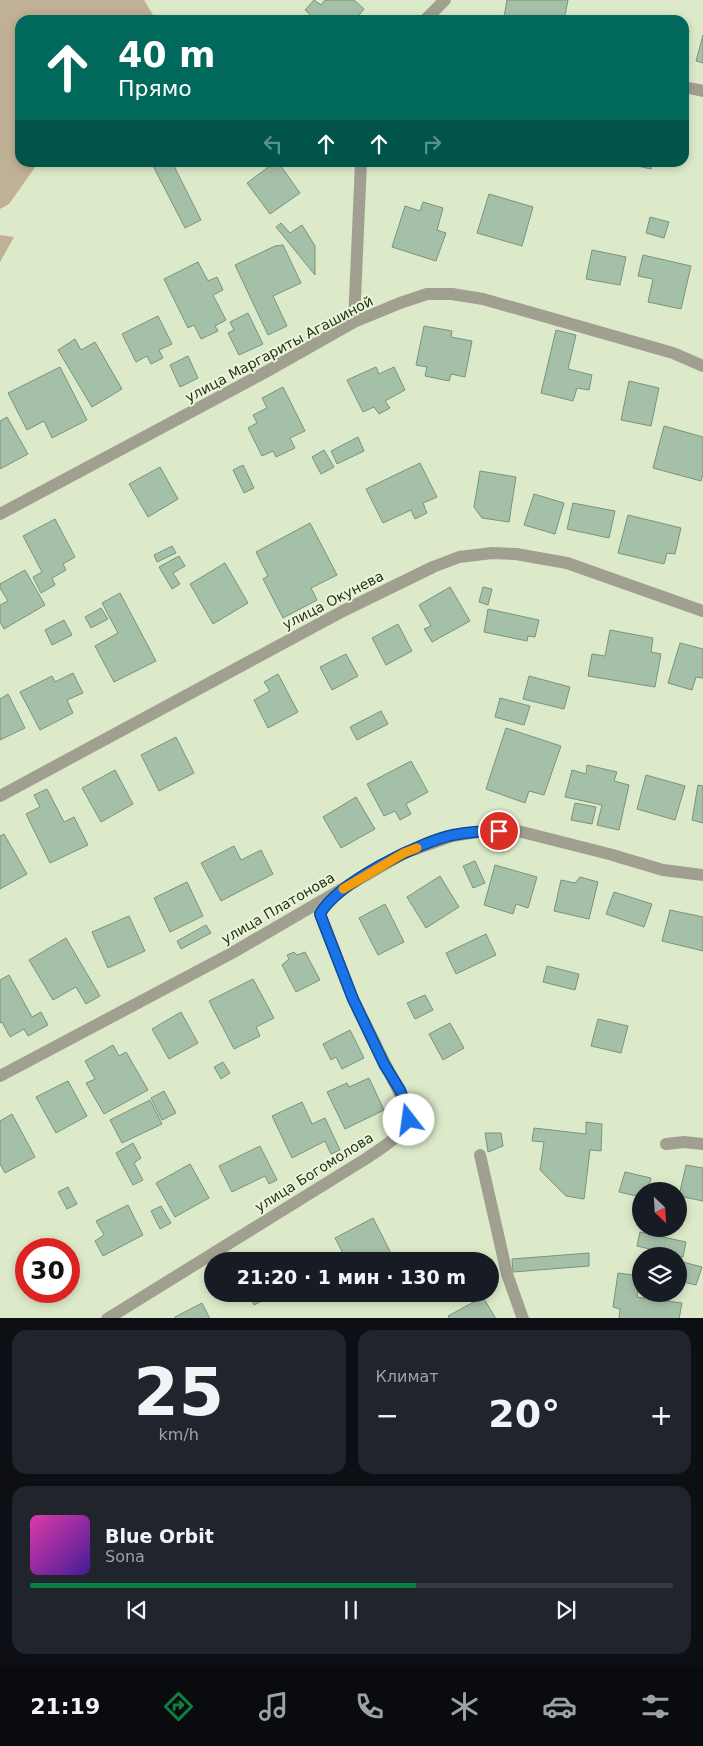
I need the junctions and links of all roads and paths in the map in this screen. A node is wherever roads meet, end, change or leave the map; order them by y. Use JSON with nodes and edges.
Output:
{"nodes":[{"id":1,"x":445,"y":0,"type":"edge"},
{"id":2,"x":430,"y":15,"type":"edge"},
{"id":3,"x":689,"y":88,"type":"edge"},
{"id":4,"x":703,"y":92,"type":"edge"},
{"id":5,"x":361,"y":167,"type":"edge"},
{"id":6,"x":354,"y":322,"type":"junction"},
{"id":7,"x":703,"y":366,"type":"edge"},
{"id":8,"x":0,"y":514,"type":"edge"},
{"id":9,"x":703,"y":611,"type":"edge"},
{"id":10,"x":0,"y":796,"type":"edge"},
{"id":11,"x":703,"y":875,"type":"edge"},
{"id":12,"x":346,"y":886,"type":"junction"},
{"id":13,"x":325,"y":925,"type":"junction"},
{"id":14,"x":258,"y":938,"type":"junction"},
{"id":15,"x":0,"y":1076,"type":"edge"},
{"id":16,"x":666,"y":1144,"type":"dead end"},
{"id":17,"x":703,"y":1144,"type":"edge"},
{"id":18,"x":480,"y":1155,"type":"dead end"},
{"id":19,"x":107,"y":1318,"type":"edge"},
{"id":20,"x":523,"y":1318,"type":"edge"}],
"edges":[{"from":1,"to":2,"type":"street"},
{"from":3,"to":4,"type":"street"},
{"from":5,"to":6,"type":"street"},
{"from":6,"to":7,"type":"street","name":"улица Маргариты Агашиной"},
{"from":6,"to":8,"type":"street","name":"улица Маргариты Агашиной"},
{"from":9,"to":10,"type":"street","name":"улица Окунева"},
{"from":11,"to":12,"type":"street","name":"улица Платонова"},
{"from":12,"to":13,"type":"street","name":"улица Богомолова"},
{"from":12,"to":14,"type":"street","name":"улица Платонова"},
{"from":13,"to":14,"type":"street"},
{"from":13,"to":19,"type":"street","name":"улица Богомолова"},
{"from":14,"to":15,"type":"street","name":"улица Платонова"},
{"from":16,"to":17,"type":"street"},
{"from":18,"to":20,"type":"street"}]}
